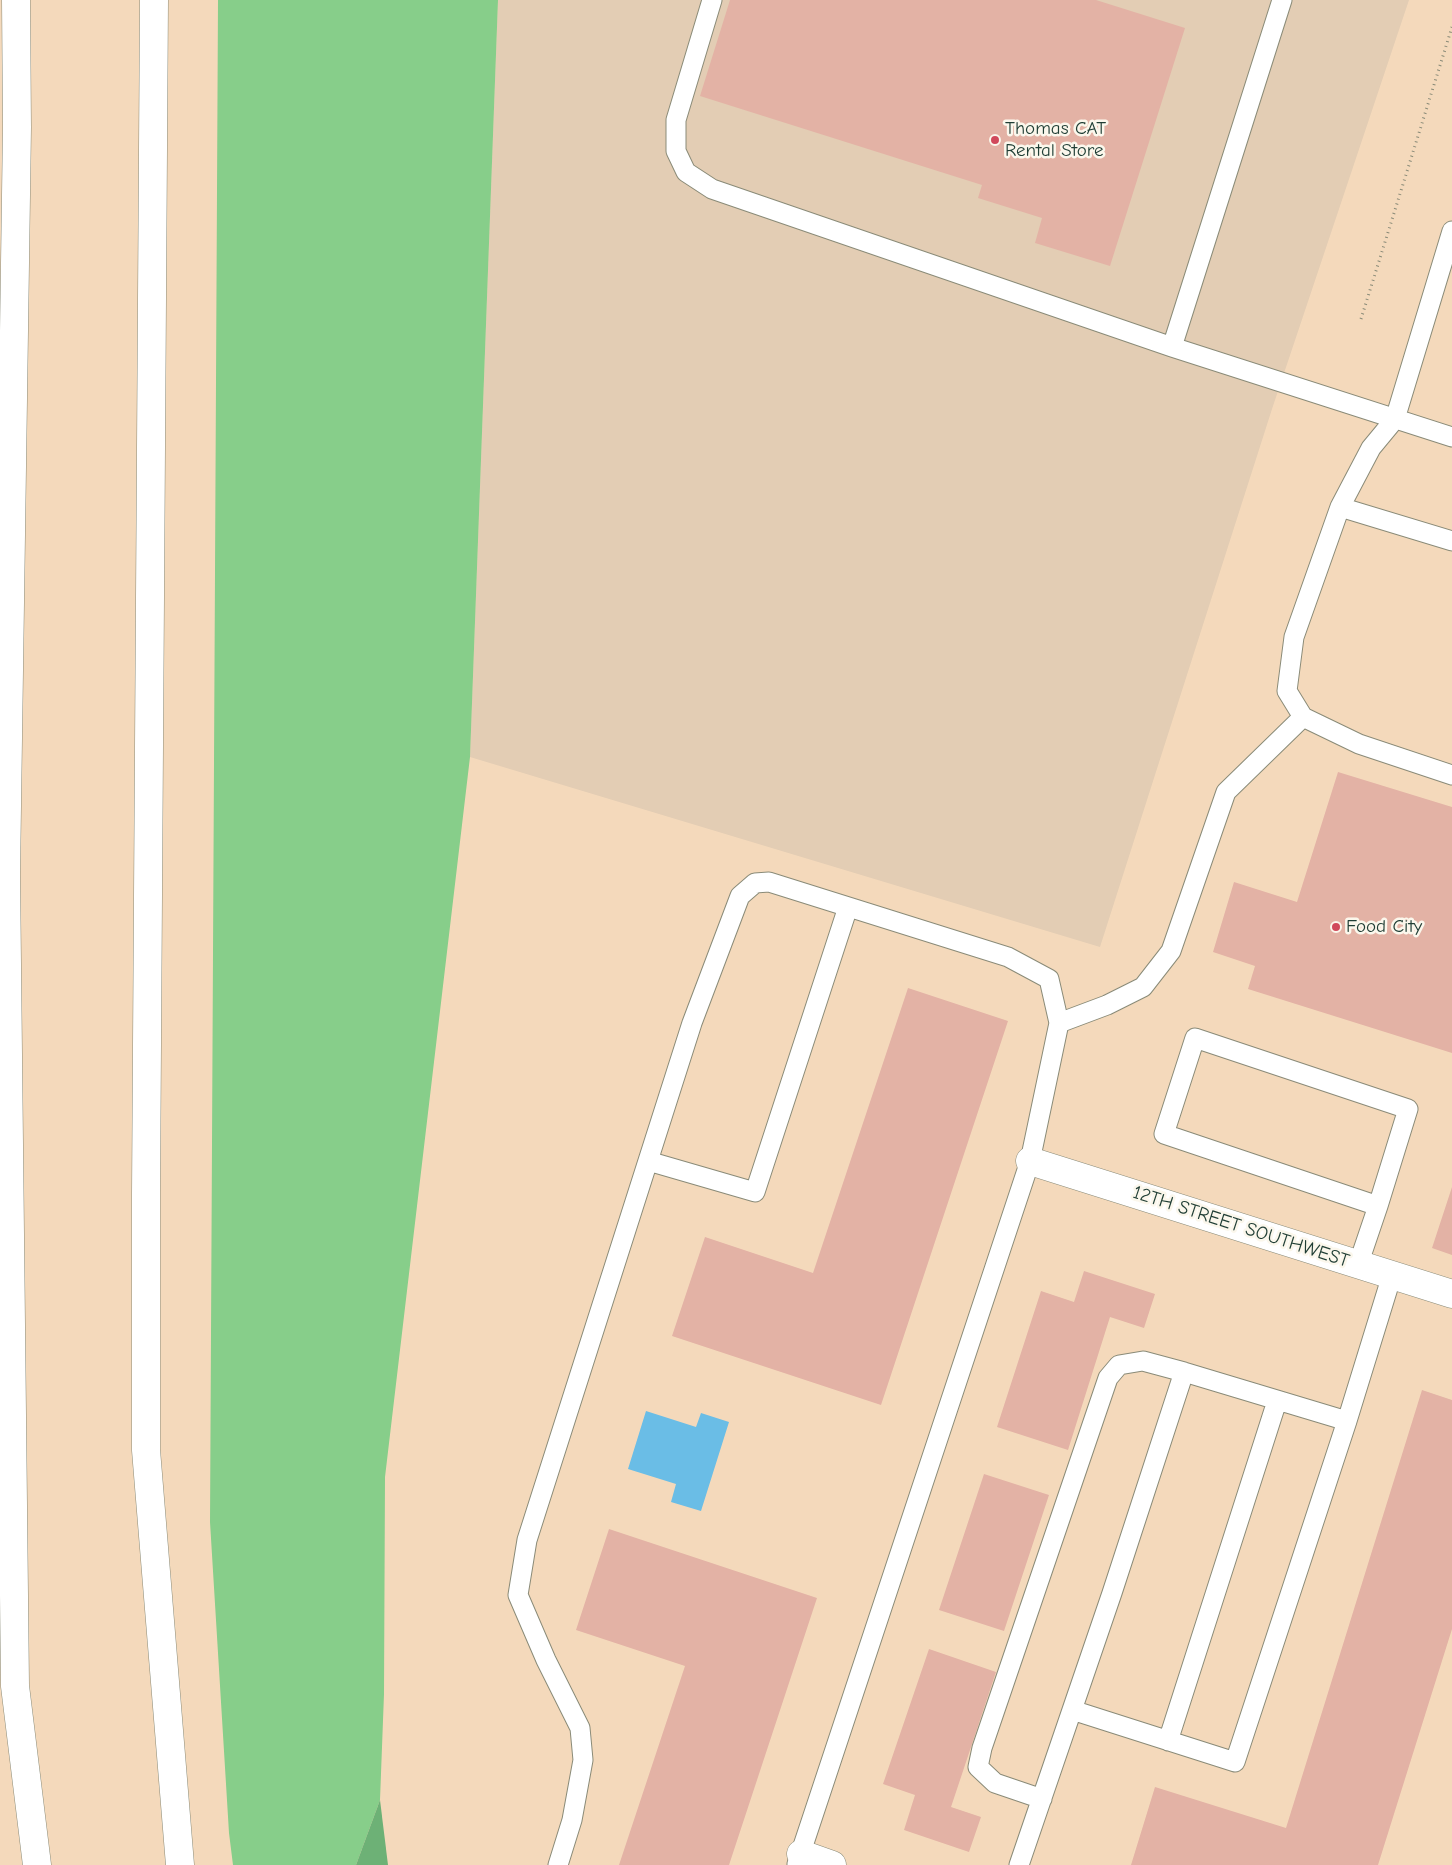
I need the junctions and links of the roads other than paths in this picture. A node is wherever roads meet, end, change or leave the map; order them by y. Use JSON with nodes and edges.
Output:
{"nodes":[{"id":1,"x":16,"y":0,"type":"edge"},
{"id":2,"x":154,"y":0,"type":"edge"},
{"id":3,"x":712,"y":0,"type":"edge"},
{"id":4,"x":1282,"y":0,"type":"edge"},
{"id":5,"x":1452,"y":231,"type":"edge"},
{"id":6,"x":1172,"y":347,"type":"junction"},
{"id":7,"x":1395,"y":418,"type":"junction"},
{"id":8,"x":1452,"y":437,"type":"edge"},
{"id":9,"x":1340,"y":506,"type":"junction"},
{"id":10,"x":1452,"y":541,"type":"edge"},
{"id":11,"x":1302,"y":717,"type":"junction"},
{"id":12,"x":1452,"y":775,"type":"edge"},
{"id":13,"x":848,"y":907,"type":"junction"},
{"id":14,"x":1058,"y":1023,"type":"junction"},
{"id":15,"x":1030,"y":1160,"type":"junction"},
{"id":16,"x":648,"y":1161,"type":"junction"},
{"id":17,"x":1378,"y":1206,"type":"junction"},
{"id":18,"x":1358,"y":1264,"type":"junction"},
{"id":19,"x":1392,"y":1275,"type":"junction"},
{"id":20,"x":1452,"y":1294,"type":"edge"},
{"id":21,"x":1184,"y":1372,"type":"junction"},
{"id":22,"x":1277,"y":1401,"type":"junction"},
{"id":23,"x":1347,"y":1421,"type":"junction"},
{"id":24,"x":15,"y":1686,"type":"junction"},
{"id":25,"x":1072,"y":1710,"type":"junction"},
{"id":26,"x":1168,"y":1741,"type":"junction"},
{"id":27,"x":1042,"y":1799,"type":"junction"},
{"id":28,"x":799,"y":1860,"type":"edge"},
{"id":29,"x":19,"y":1865,"type":"edge"},
{"id":30,"x":37,"y":1865,"type":"edge"},
{"id":31,"x":180,"y":1865,"type":"edge"},
{"id":32,"x":558,"y":1865,"type":"edge"},
{"id":33,"x":832,"y":1865,"type":"edge"},
{"id":34,"x":1019,"y":1865,"type":"edge"}],
"edges":[{"from":1,"to":24,"type":"main road"},
{"from":2,"to":31,"type":"main road"},
{"from":3,"to":6,"type":"lane"},
{"from":4,"to":6,"type":"lane"},
{"from":5,"to":7,"type":"lane"},
{"from":6,"to":7,"type":"lane"},
{"from":7,"to":8,"type":"lane"},
{"from":7,"to":9,"type":"lane"},
{"from":9,"to":10,"type":"lane"},
{"from":9,"to":11,"type":"lane"},
{"from":11,"to":12,"type":"lane"},
{"from":11,"to":14,"type":"lane"},
{"from":13,"to":14,"type":"lane"},
{"from":13,"to":16,"type":"lane"},
{"from":13,"to":16,"type":"lane"},
{"from":14,"to":15,"type":"lane"},
{"from":15,"to":18,"type":"main road","name":"12TH STREET SOUTHWEST"},
{"from":15,"to":28,"type":"lane"},
{"from":16,"to":32,"type":"lane"},
{"from":17,"to":17,"type":"lane"},
{"from":17,"to":18,"type":"lane"},
{"from":18,"to":19,"type":"main road","name":"12TH STREET SOUTHWEST"},
{"from":19,"to":20,"type":"main road","name":"12TH STREET SOUTHWEST"},
{"from":19,"to":23,"type":"lane"},
{"from":21,"to":22,"type":"lane"},
{"from":21,"to":25,"type":"lane"},
{"from":21,"to":27,"type":"lane"},
{"from":22,"to":23,"type":"lane"},
{"from":22,"to":26,"type":"lane"},
{"from":23,"to":26,"type":"lane"},
{"from":24,"to":29,"type":"main road"},
{"from":24,"to":30,"type":"main road"},
{"from":25,"to":26,"type":"lane"},
{"from":25,"to":27,"type":"lane"},
{"from":27,"to":34,"type":"lane"},
{"from":28,"to":33,"type":"main road"}]}
